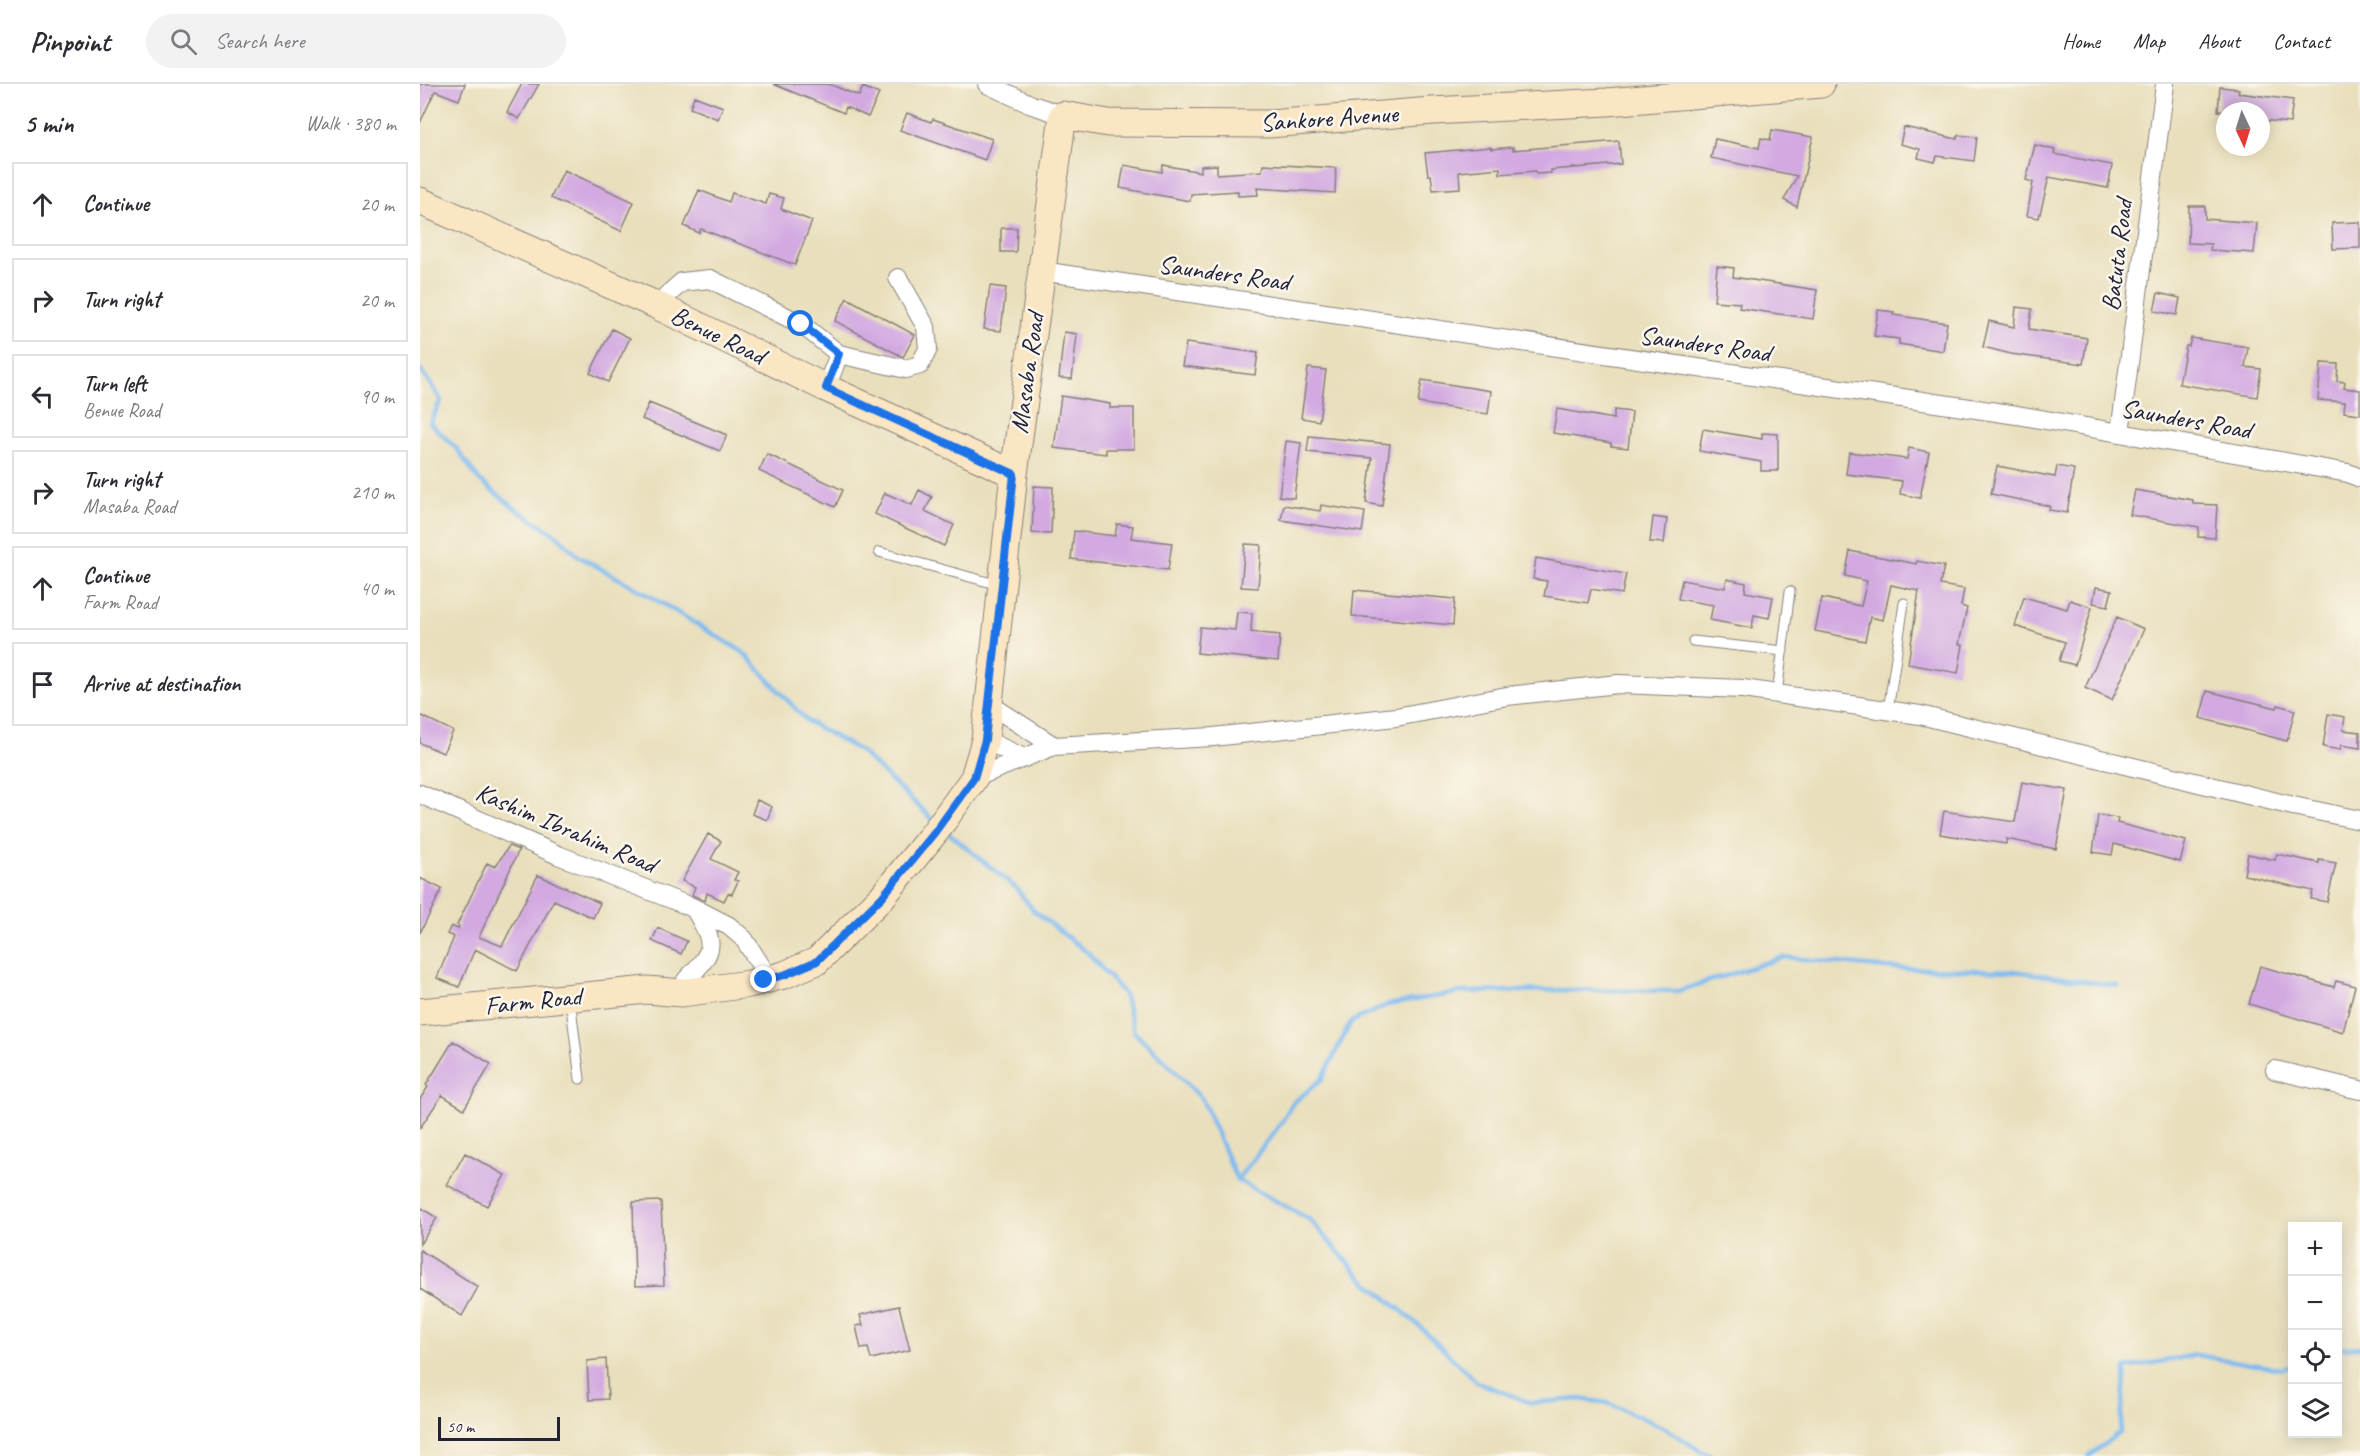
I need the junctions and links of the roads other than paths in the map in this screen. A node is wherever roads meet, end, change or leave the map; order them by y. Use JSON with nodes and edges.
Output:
{"nodes":[{"id":1,"x":987,"y":84,"type":"edge"},
{"id":2,"x":1821,"y":84,"type":"edge"},
{"id":3,"x":2165,"y":84,"type":"edge"},
{"id":4,"x":1606,"y":93,"type":"edge"},
{"id":5,"x":1063,"y":115,"type":"junction"},
{"id":6,"x":420,"y":201,"type":"edge"},
{"id":7,"x":1041,"y":271,"type":"junction"},
{"id":8,"x":898,"y":278,"type":"dead end"},
{"id":9,"x":656,"y":305,"type":"junction"},
{"id":10,"x":839,"y":354,"type":"junction"},
{"id":11,"x":826,"y":388,"type":"junction"},
{"id":12,"x":2120,"y":433,"type":"junction"},
{"id":13,"x":1014,"y":474,"type":"junction"},
{"id":14,"x":2360,"y":478,"type":"edge"},
{"id":15,"x":879,"y":552,"type":"dead end"},
{"id":16,"x":1002,"y":585,"type":"junction"},
{"id":17,"x":1790,"y":591,"type":"dead end"},
{"id":18,"x":1904,"y":603,"type":"dead end"},
{"id":19,"x":1693,"y":641,"type":"dead end"},
{"id":20,"x":1783,"y":651,"type":"junction"},
{"id":21,"x":1777,"y":694,"type":"junction"},
{"id":22,"x":989,"y":704,"type":"junction"},
{"id":23,"x":1888,"y":711,"type":"junction"},
{"id":24,"x":985,"y":740,"type":"junction"},
{"id":25,"x":1054,"y":746,"type":"junction"},
{"id":26,"x":1024,"y":758,"type":"junction"},
{"id":27,"x":974,"y":778,"type":"junction"},
{"id":28,"x":420,"y":794,"type":"edge"},
{"id":29,"x":2360,"y":820,"type":"edge"},
{"id":30,"x":694,"y":908,"type":"junction"},
{"id":31,"x":838,"y":939,"type":"junction"},
{"id":32,"x":763,"y":969,"type":"junction"},
{"id":33,"x":687,"y":980,"type":"junction"},
{"id":34,"x":647,"y":990,"type":"junction"},
{"id":35,"x":570,"y":996,"type":"junction"},
{"id":36,"x":420,"y":1012,"type":"edge"},
{"id":37,"x":2275,"y":1070,"type":"dead end"},
{"id":38,"x":580,"y":1079,"type":"dead end"},
{"id":39,"x":2360,"y":1090,"type":"edge"}],
"edges":[{"from":1,"to":5,"type":"street","name":"Sankore Avenue"},
{"from":2,"to":4,"type":"street","name":"Sankore Avenue"},
{"from":3,"to":12,"type":"street","name":"Batuta Road"},
{"from":4,"to":5,"type":"street","name":"Sankore Avenue"},
{"from":5,"to":7,"type":"street","name":"Masaba Road"},
{"from":6,"to":9,"type":"street","name":"Benue Road"},
{"from":7,"to":12,"type":"street","name":"Saunders Road"},
{"from":7,"to":13,"type":"street","name":"Masaba Road"},
{"from":8,"to":10,"type":"street"},
{"from":9,"to":10,"type":"street"},
{"from":9,"to":11,"type":"street","name":"Benue Road"},
{"from":10,"to":11,"type":"street"},
{"from":11,"to":13,"type":"street","name":"Benue Road"},
{"from":12,"to":14,"type":"street","name":"Saunders Road"},
{"from":13,"to":16,"type":"street","name":"Masaba Road"},
{"from":15,"to":16,"type":"lane"},
{"from":16,"to":22,"type":"street","name":"Masaba Road"},
{"from":17,"to":20,"type":"lane"},
{"from":18,"to":23,"type":"lane"},
{"from":19,"to":20,"type":"lane"},
{"from":20,"to":21,"type":"lane"},
{"from":21,"to":23,"type":"street"},
{"from":21,"to":25,"type":"street"},
{"from":22,"to":24,"type":"street","name":"Masaba Road"},
{"from":22,"to":25,"type":"street"},
{"from":23,"to":29,"type":"street"},
{"from":24,"to":26,"type":"street"},
{"from":24,"to":27,"type":"street","name":"Masaba Road"},
{"from":25,"to":26,"type":"street"},
{"from":26,"to":27,"type":"street"},
{"from":27,"to":31,"type":"street","name":"Masaba Road"},
{"from":28,"to":30,"type":"street","name":"Kashim Ibrahim Road"},
{"from":30,"to":32,"type":"street","name":"Kashim Ibrahim Road"},
{"from":30,"to":33,"type":"street"},
{"from":31,"to":32,"type":"street","name":"Farm Road"},
{"from":31,"to":34,"type":"street","name":"Farm Road"},
{"from":32,"to":33,"type":"street","name":"Farm Road"},
{"from":33,"to":34,"type":"street","name":"Farm Road"},
{"from":34,"to":35,"type":"street","name":"Farm Road"},
{"from":35,"to":36,"type":"street","name":"Farm Road"},
{"from":35,"to":38,"type":"lane"},
{"from":37,"to":39,"type":"street"}]}
